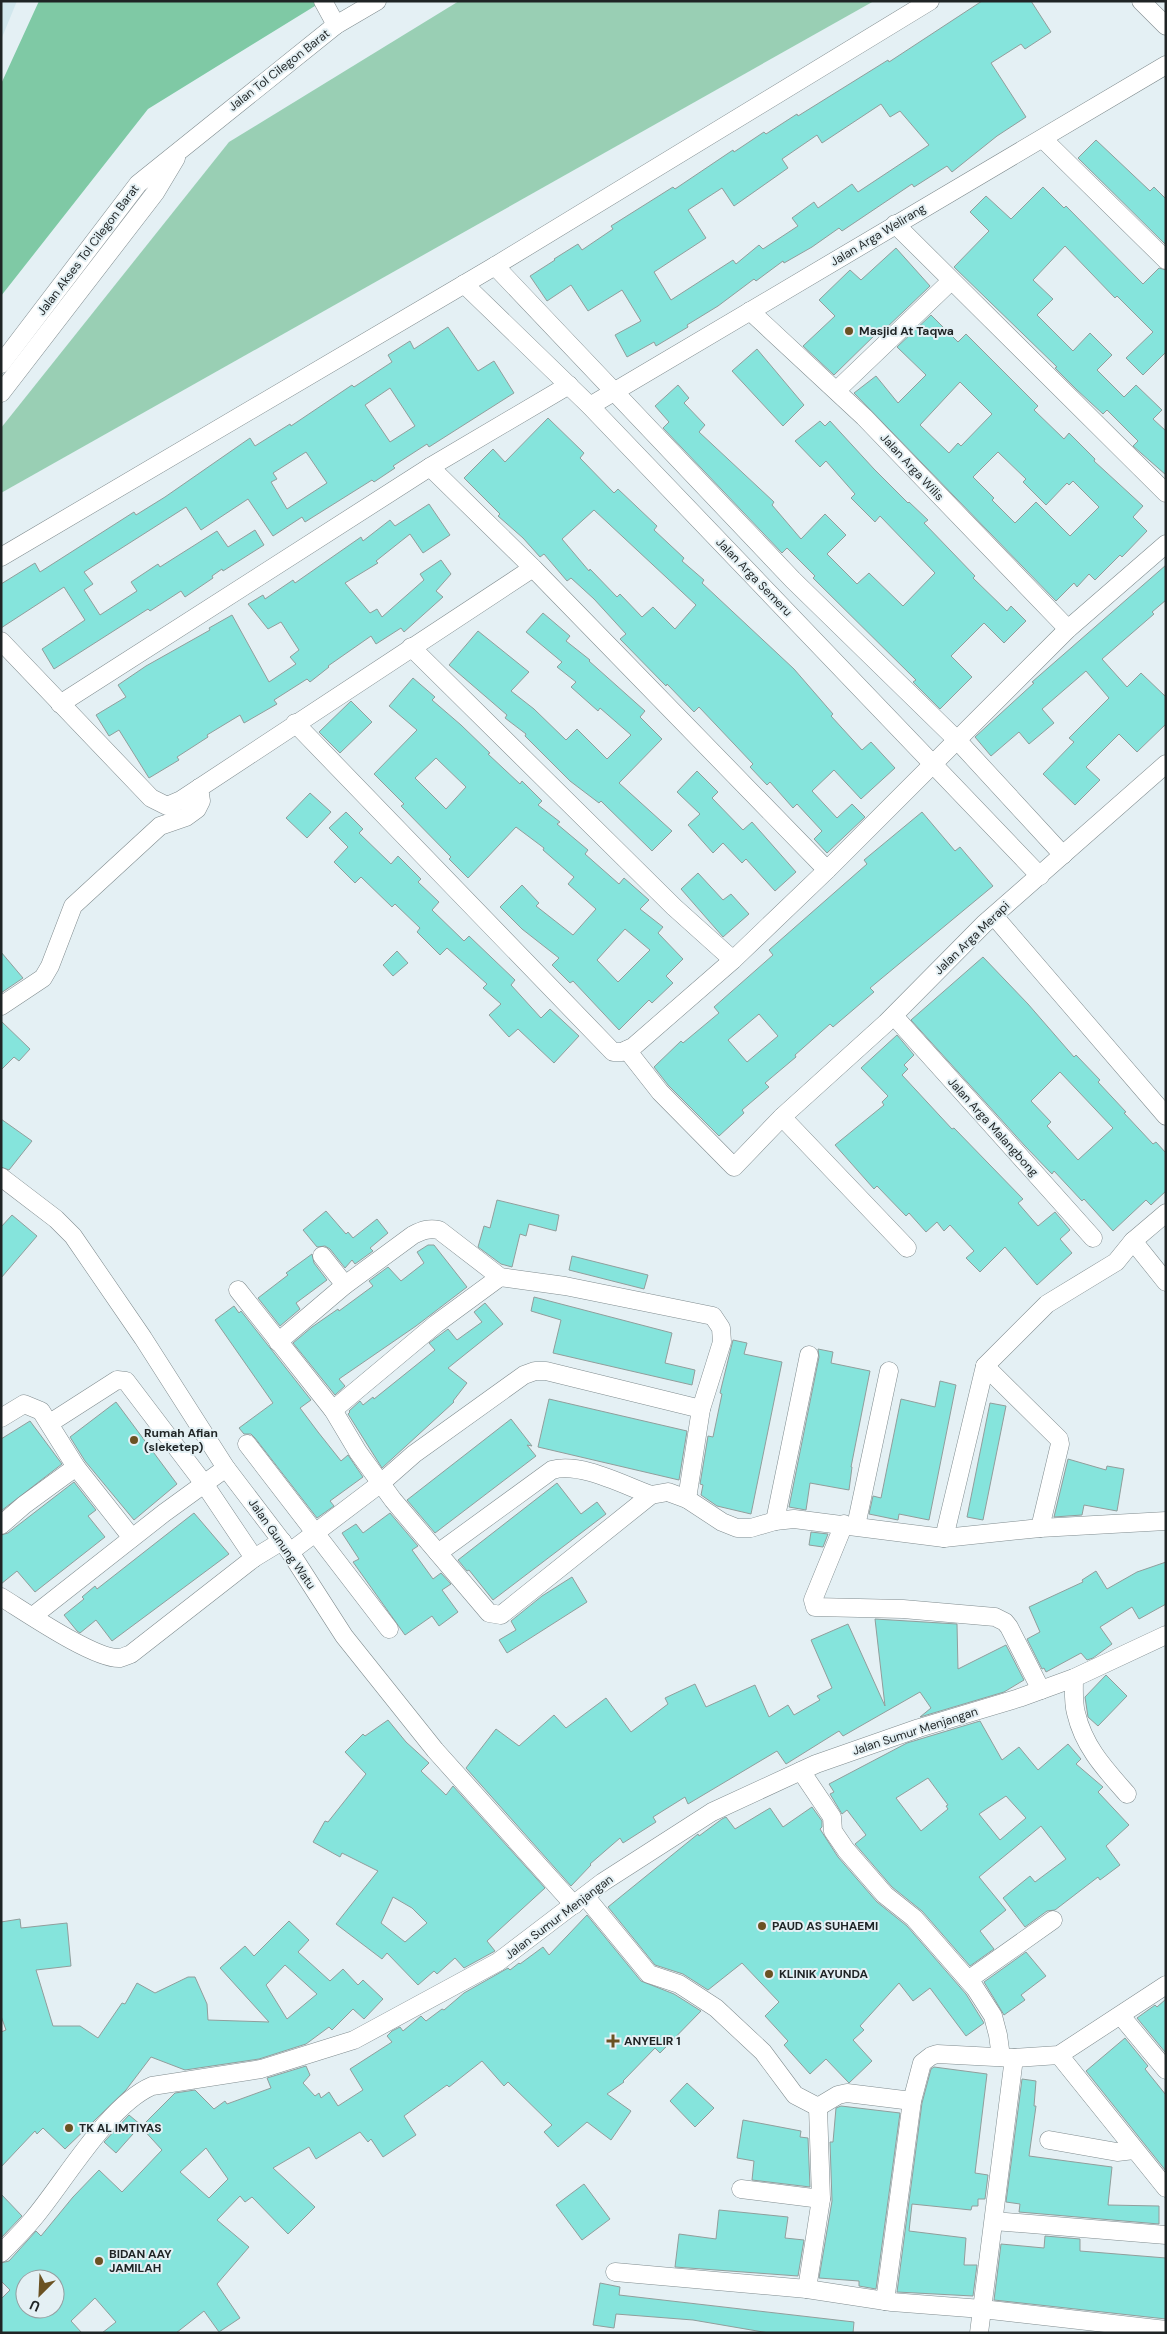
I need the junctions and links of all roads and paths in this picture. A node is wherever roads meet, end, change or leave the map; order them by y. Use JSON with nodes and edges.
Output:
{"nodes":[{"id":1,"x":323,"y":1,"type":"edge"},
{"id":2,"x":377,"y":1,"type":"edge"},
{"id":3,"x":930,"y":1,"type":"edge"},
{"id":4,"x":1141,"y":1,"type":"edge"},
{"id":5,"x":336,"y":25,"type":"junction"},
{"id":6,"x":1166,"y":26,"type":"edge"},
{"id":7,"x":1166,"y":65,"type":"edge"},
{"id":8,"x":1042,"y":139,"type":"junction"},
{"id":9,"x":184,"y":145,"type":"junction"},
{"id":10,"x":895,"y":224,"type":"junction"},
{"id":11,"x":1166,"y":260,"type":"edge"},
{"id":12,"x":495,"y":266,"type":"junction"},
{"id":13,"x":951,"y":281,"type":"junction"},
{"id":14,"x":464,"y":284,"type":"junction"},
{"id":15,"x":750,"y":311,"type":"junction"},
{"id":16,"x":1,"y":364,"type":"edge"},
{"id":17,"x":569,"y":385,"type":"junction"},
{"id":18,"x":837,"y":390,"type":"junction"},
{"id":19,"x":613,"y":391,"type":"junction"},
{"id":20,"x":1,"y":394,"type":"edge"},
{"id":21,"x":590,"y":406,"type":"junction"},
{"id":22,"x":430,"y":467,"type":"junction"},
{"id":23,"x":1166,"y":493,"type":"edge"},
{"id":24,"x":1166,"y":544,"type":"edge"},
{"id":25,"x":1,"y":558,"type":"edge"},
{"id":26,"x":533,"y":568,"type":"junction"},
{"id":27,"x":1068,"y":629,"type":"junction"},
{"id":28,"x":1,"y":641,"type":"edge"},
{"id":29,"x":411,"y":647,"type":"junction"},
{"id":30,"x":60,"y":704,"type":"junction"},
{"id":31,"x":294,"y":723,"type":"junction"},
{"id":32,"x":958,"y":741,"type":"junction"},
{"id":33,"x":933,"y":764,"type":"junction"},
{"id":34,"x":1166,"y":764,"type":"edge"},
{"id":35,"x":198,"y":788,"type":"junction"},
{"id":36,"x":1064,"y":855,"type":"junction"},
{"id":37,"x":827,"y":870,"type":"junction"},
{"id":38,"x":1040,"y":876,"type":"junction"},
{"id":39,"x":994,"y":916,"type":"junction"},
{"id":40,"x":733,"y":960,"type":"junction"},
{"id":41,"x":1,"y":1006,"type":"edge"},
{"id":42,"x":894,"y":1016,"type":"junction"},
{"id":43,"x":627,"y":1050,"type":"junction"},
{"id":44,"x":1166,"y":1116,"type":"edge"},
{"id":45,"x":782,"y":1117,"type":"junction"},
{"id":46,"x":1,"y":1177,"type":"edge"},
{"id":47,"x":1166,"y":1213,"type":"edge"},
{"id":48,"x":1093,"y":1238,"type":"dead end"},
{"id":49,"x":1133,"y":1241,"type":"junction"},
{"id":50,"x":907,"y":1248,"type":"dead end"},
{"id":51,"x":322,"y":1256,"type":"dead end"},
{"id":52,"x":500,"y":1277,"type":"junction"},
{"id":53,"x":1166,"y":1282,"type":"edge"},
{"id":54,"x":345,"y":1285,"type":"junction"},
{"id":55,"x":238,"y":1290,"type":"dead end"},
{"id":56,"x":278,"y":1342,"type":"junction"},
{"id":57,"x":809,"y":1355,"type":"dead end"},
{"id":58,"x":985,"y":1366,"type":"junction"},
{"id":59,"x":889,"y":1370,"type":"dead end"},
{"id":60,"x":701,"y":1408,"type":"junction"},
{"id":61,"x":333,"y":1410,"type":"junction"},
{"id":62,"x":1,"y":1418,"type":"edge"},
{"id":63,"x":50,"y":1423,"type":"junction"},
{"id":64,"x":247,"y":1444,"type":"dead end"},
{"id":65,"x":76,"y":1467,"type":"junction"},
{"id":66,"x":226,"y":1468,"type":"junction"},
{"id":67,"x":380,"y":1483,"type":"junction"},
{"id":68,"x":205,"y":1485,"type":"junction"},
{"id":69,"x":651,"y":1495,"type":"junction"},
{"id":70,"x":687,"y":1498,"type":"junction"},
{"id":71,"x":775,"y":1521,"type":"junction"},
{"id":72,"x":1166,"y":1521,"type":"edge"},
{"id":73,"x":1,"y":1525,"type":"edge"},
{"id":74,"x":850,"y":1525,"type":"junction"},
{"id":75,"x":1040,"y":1528,"type":"junction"},
{"id":76,"x":315,"y":1532,"type":"junction"},
{"id":77,"x":132,"y":1538,"type":"junction"},
{"id":78,"x":944,"y":1538,"type":"junction"},
{"id":79,"x":286,"y":1546,"type":"junction"},
{"id":80,"x":438,"y":1553,"type":"junction"},
{"id":81,"x":254,"y":1558,"type":"junction"},
{"id":82,"x":1,"y":1597,"type":"edge"},
{"id":83,"x":33,"y":1616,"type":"junction"},
{"id":84,"x":389,"y":1629,"type":"dead end"},
{"id":85,"x":1166,"y":1635,"type":"edge"},
{"id":86,"x":1074,"y":1678,"type":"junction"},
{"id":87,"x":1041,"y":1690,"type":"junction"},
{"id":88,"x":801,"y":1771,"type":"junction"},
{"id":89,"x":1127,"y":1794,"type":"dead end"},
{"id":90,"x":580,"y":1901,"type":"junction"},
{"id":91,"x":1053,"y":1920,"type":"dead end"},
{"id":92,"x":968,"y":1980,"type":"junction"},
{"id":93,"x":1166,"y":1985,"type":"edge"},
{"id":94,"x":1121,"y":2016,"type":"junction"},
{"id":95,"x":1059,"y":2055,"type":"junction"},
{"id":96,"x":1007,"y":2057,"type":"junction"},
{"id":97,"x":1166,"y":2070,"type":"edge"},
{"id":98,"x":912,"y":2101,"type":"junction"},
{"id":99,"x":818,"y":2107,"type":"junction"},
{"id":100,"x":1049,"y":2140,"type":"dead end"},
{"id":101,"x":1134,"y":2150,"type":"junction"},
{"id":102,"x":1166,"y":2188,"type":"edge"},
{"id":103,"x":741,"y":2189,"type":"dead end"},
{"id":104,"x":821,"y":2199,"type":"junction"},
{"id":105,"x":994,"y":2221,"type":"junction"},
{"id":106,"x":1166,"y":2235,"type":"edge"},
{"id":107,"x":1,"y":2253,"type":"edge"},
{"id":108,"x":615,"y":2272,"type":"dead end"},
{"id":109,"x":807,"y":2289,"type":"junction"},
{"id":110,"x":885,"y":2301,"type":"junction"},
{"id":111,"x":982,"y":2309,"type":"junction"},
{"id":112,"x":1166,"y":2330,"type":"edge"},
{"id":113,"x":979,"y":2333,"type":"edge"}],
"edges":[{"from":1,"to":5,"type":"street"},
{"from":2,"to":5,"type":"street","name":"Jalan Tol Cilegon Barat"},
{"from":3,"to":12,"type":"street"},
{"from":4,"to":6,"type":"street"},
{"from":5,"to":9,"type":"street","name":"Jalan Tol Cilegon Barat"},
{"from":7,"to":8,"type":"street","name":"Jalan Arga Welirang"},
{"from":8,"to":10,"type":"street","name":"Jalan Arga Welirang"},
{"from":8,"to":11,"type":"street"},
{"from":9,"to":16,"type":"street","name":"Jalan Akses Tol Cilegon Barat"},
{"from":9,"to":20,"type":"street"},
{"from":10,"to":13,"type":"street"},
{"from":10,"to":15,"type":"street","name":"Jalan Arga Welirang"},
{"from":12,"to":14,"type":"street"},
{"from":12,"to":19,"type":"street"},
{"from":13,"to":18,"type":"street"},
{"from":13,"to":23,"type":"street"},
{"from":14,"to":17,"type":"street","name":"Jalan Arga Semeru"},
{"from":14,"to":25,"type":"street"},
{"from":15,"to":18,"type":"street","name":"Jalan Arga Wilis"},
{"from":15,"to":19,"type":"street","name":"Jalan Arga Welirang"},
{"from":17,"to":21,"type":"street","name":"Jalan Arga Semeru"},
{"from":17,"to":22,"type":"street"},
{"from":18,"to":27,"type":"street","name":"Jalan Arga Wilis"},
{"from":19,"to":21,"type":"street","name":"Jalan Arga Welirang"},
{"from":19,"to":32,"type":"street"},
{"from":21,"to":33,"type":"street","name":"Jalan Arga Semeru"},
{"from":22,"to":26,"type":"street"},
{"from":22,"to":30,"type":"street"},
{"from":24,"to":27,"type":"street"},
{"from":26,"to":29,"type":"street"},
{"from":26,"to":37,"type":"street"},
{"from":27,"to":32,"type":"street"},
{"from":28,"to":30,"type":"street"},
{"from":29,"to":31,"type":"street"},
{"from":29,"to":40,"type":"street"},
{"from":30,"to":35,"type":"street"},
{"from":31,"to":35,"type":"street"},
{"from":31,"to":43,"type":"street"},
{"from":32,"to":33,"type":"street"},
{"from":32,"to":36,"type":"street"},
{"from":33,"to":37,"type":"street"},
{"from":33,"to":38,"type":"street","name":"Jalan Arga Semeru"},
{"from":34,"to":36,"type":"street","name":"Jalan Arga Merapi"},
{"from":35,"to":41,"type":"street"},
{"from":36,"to":38,"type":"street","name":"Jalan Arga Merapi"},
{"from":37,"to":40,"type":"street"},
{"from":38,"to":39,"type":"street","name":"Jalan Arga Merapi"},
{"from":39,"to":42,"type":"street","name":"Jalan Arga Merapi"},
{"from":39,"to":44,"type":"street"},
{"from":40,"to":43,"type":"street"},
{"from":42,"to":45,"type":"street","name":"Jalan Arga Merapi"},
{"from":42,"to":48,"type":"street","name":"Jalan Arga Malangbong"},
{"from":43,"to":45,"type":"street","name":"Jalan Arga Merapi"},
{"from":45,"to":50,"type":"street"},
{"from":46,"to":66,"type":"street","name":"Jalan Gunung Watu"},
{"from":47,"to":49,"type":"street"},
{"from":49,"to":53,"type":"street"},
{"from":49,"to":58,"type":"street"},
{"from":51,"to":54,"type":"street"},
{"from":52,"to":54,"type":"street"},
{"from":52,"to":60,"type":"street"},
{"from":52,"to":61,"type":"street"},
{"from":54,"to":56,"type":"street"},
{"from":55,"to":56,"type":"street"},
{"from":56,"to":61,"type":"street"},
{"from":57,"to":71,"type":"street"},
{"from":58,"to":75,"type":"street"},
{"from":58,"to":78,"type":"street"},
{"from":59,"to":74,"type":"street"},
{"from":60,"to":67,"type":"street"},
{"from":60,"to":70,"type":"street"},
{"from":61,"to":67,"type":"street"},
{"from":62,"to":63,"type":"street"},
{"from":63,"to":65,"type":"street"},
{"from":63,"to":68,"type":"street"},
{"from":64,"to":76,"type":"street"},
{"from":65,"to":73,"type":"street"},
{"from":65,"to":77,"type":"street"},
{"from":66,"to":68,"type":"street"},
{"from":66,"to":79,"type":"street","name":"Jalan Gunung Watu"},
{"from":67,"to":76,"type":"street"},
{"from":67,"to":80,"type":"street"},
{"from":68,"to":77,"type":"street"},
{"from":68,"to":81,"type":"street"},
{"from":69,"to":70,"type":"street"},
{"from":69,"to":80,"type":"street"},
{"from":69,"to":80,"type":"street"},
{"from":70,"to":71,"type":"street"},
{"from":71,"to":74,"type":"street"},
{"from":72,"to":75,"type":"street"},
{"from":74,"to":78,"type":"street"},
{"from":74,"to":87,"type":"street"},
{"from":75,"to":78,"type":"street"},
{"from":76,"to":79,"type":"street"},
{"from":76,"to":84,"type":"street"},
{"from":77,"to":83,"type":"street"},
{"from":79,"to":81,"type":"street"},
{"from":79,"to":90,"type":"street","name":"Jalan Gunung Watu"},
{"from":81,"to":83,"type":"street"},
{"from":82,"to":83,"type":"street"},
{"from":85,"to":86,"type":"street","name":"Jalan Sumur Menjangan"},
{"from":86,"to":87,"type":"street","name":"Jalan Sumur Menjangan"},
{"from":86,"to":89,"type":"street"},
{"from":87,"to":88,"type":"street","name":"Jalan Sumur Menjangan"},
{"from":88,"to":90,"type":"street","name":"Jalan Sumur Menjangan"},
{"from":88,"to":92,"type":"street"},
{"from":90,"to":99,"type":"street","name":"Jalan Gunung Watu"},
{"from":90,"to":107,"type":"street","name":"Jalan Sumur Menjangan"},
{"from":91,"to":92,"type":"street"},
{"from":92,"to":96,"type":"street"},
{"from":93,"to":94,"type":"street"},
{"from":94,"to":95,"type":"street"},
{"from":94,"to":97,"type":"street"},
{"from":95,"to":96,"type":"street"},
{"from":95,"to":101,"type":"street"},
{"from":96,"to":98,"type":"street"},
{"from":96,"to":105,"type":"street"},
{"from":98,"to":99,"type":"street"},
{"from":98,"to":110,"type":"street"},
{"from":99,"to":104,"type":"street"},
{"from":100,"to":101,"type":"street"},
{"from":101,"to":102,"type":"street"},
{"from":103,"to":104,"type":"street"},
{"from":104,"to":109,"type":"street"},
{"from":105,"to":106,"type":"street"},
{"from":105,"to":111,"type":"street"},
{"from":108,"to":109,"type":"street"},
{"from":109,"to":110,"type":"street"},
{"from":110,"to":111,"type":"street"},
{"from":111,"to":112,"type":"street"},
{"from":111,"to":113,"type":"street"}]}
